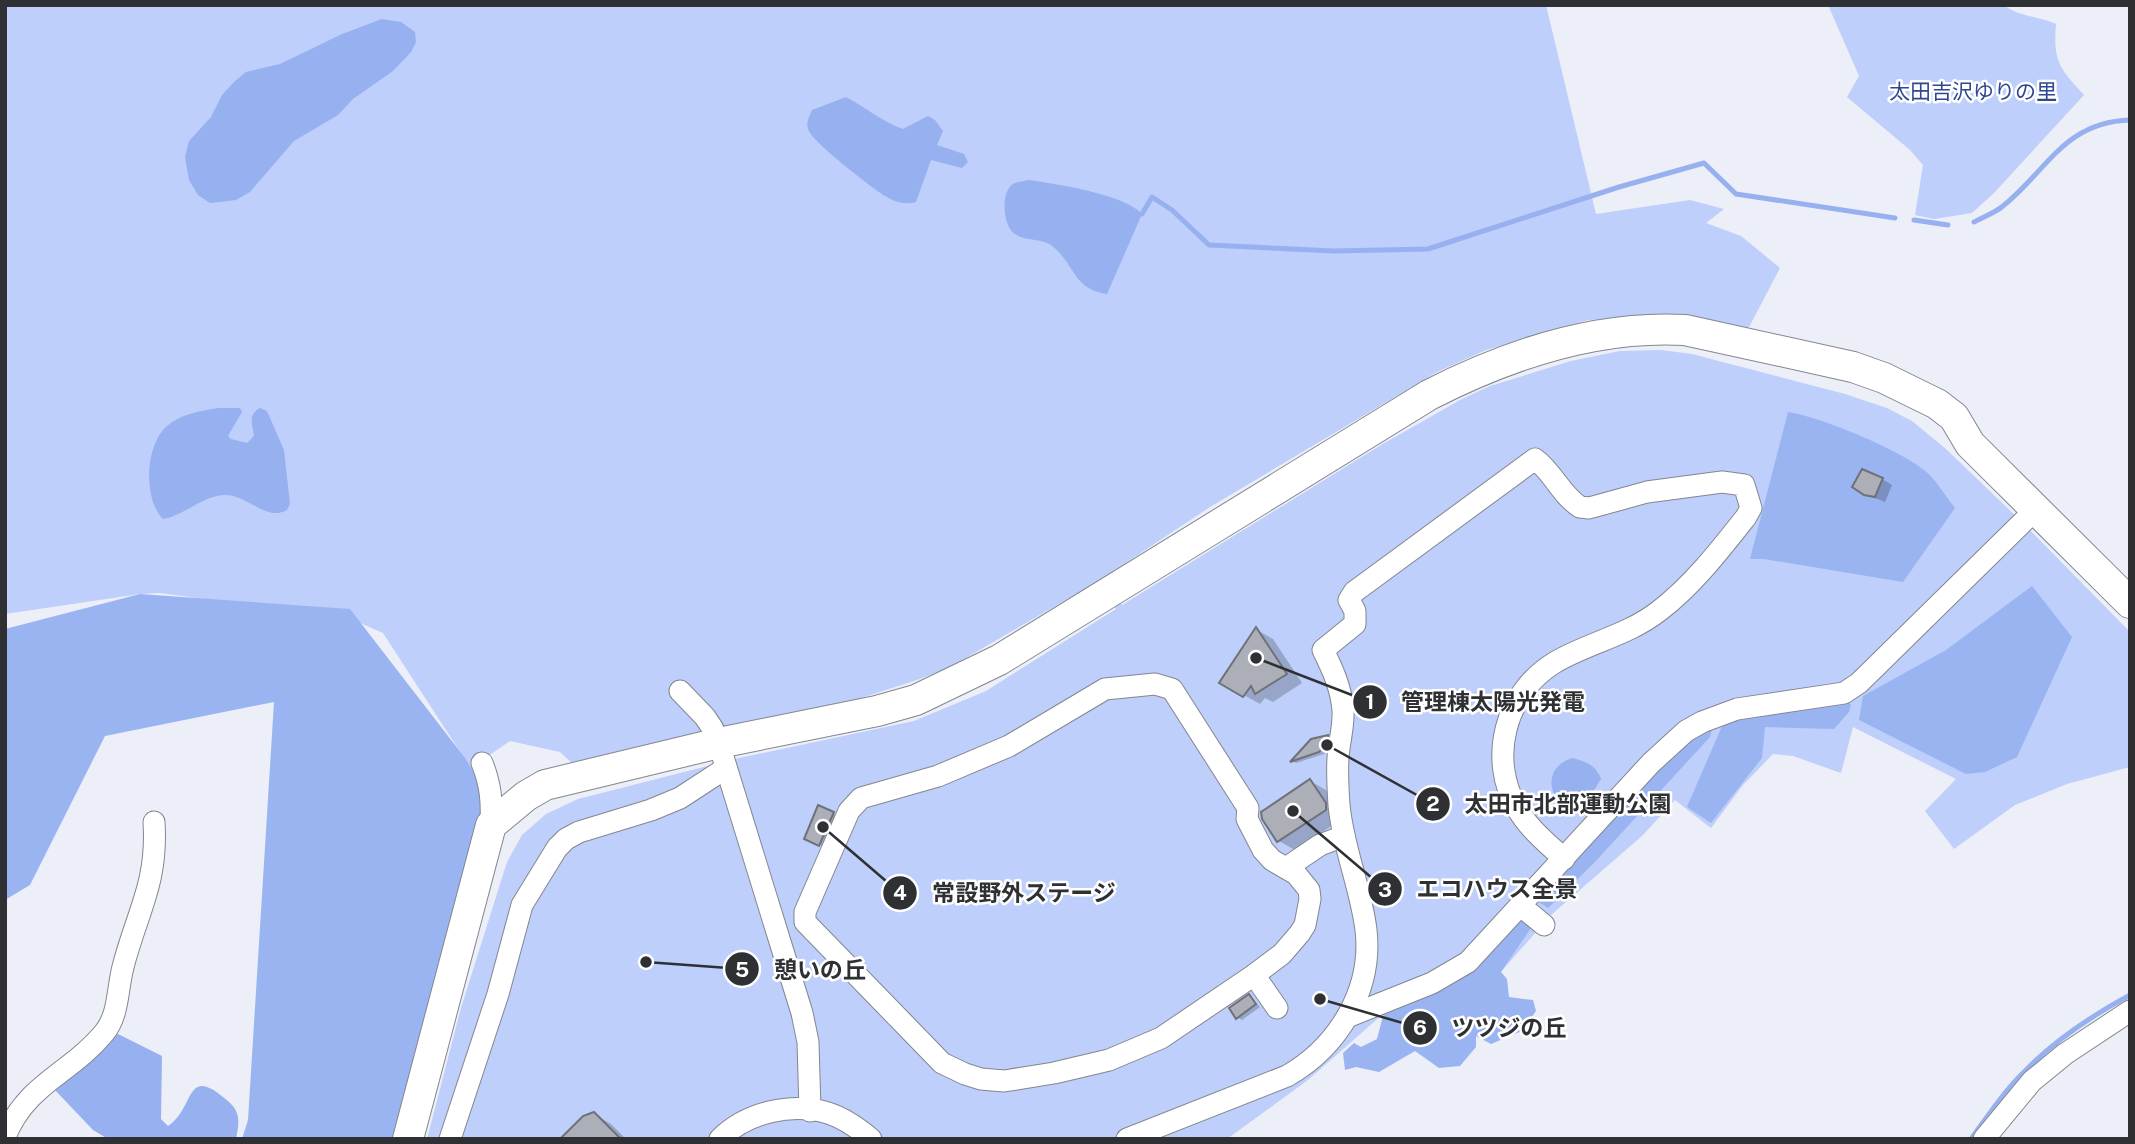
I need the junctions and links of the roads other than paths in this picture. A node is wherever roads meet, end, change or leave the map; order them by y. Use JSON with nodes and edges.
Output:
{"nodes":[{"id":1,"x":2026,"y":519,"type":"dead end"},
{"id":2,"x":2130,"y":603,"type":"edge"},
{"id":3,"x":680,"y":691,"type":"dead end"},
{"id":4,"x":713,"y":729,"type":"dead end"},
{"id":5,"x":482,"y":763,"type":"dead end"},
{"id":6,"x":154,"y":822,"type":"dead end"},
{"id":7,"x":491,"y":825,"type":"junction"},
{"id":8,"x":1344,"y":836,"type":"junction"},
{"id":9,"x":1564,"y":859,"type":"junction"},
{"id":10,"x":1286,"y":868,"type":"junction"},
{"id":11,"x":1521,"y":906,"type":"junction"},
{"id":12,"x":1544,"y":925,"type":"dead end"},
{"id":13,"x":1254,"y":975,"type":"junction"},
{"id":14,"x":1277,"y":1008,"type":"dead end"},
{"id":15,"x":2130,"y":1011,"type":"edge"},
{"id":16,"x":1348,"y":1017,"type":"junction"},
{"id":17,"x":810,"y":1111,"type":"junction"},
{"id":18,"x":5,"y":1137,"type":"edge"},
{"id":19,"x":408,"y":1139,"type":"edge"},
{"id":20,"x":450,"y":1139,"type":"edge"},
{"id":21,"x":720,"y":1139,"type":"edge"},
{"id":22,"x":871,"y":1139,"type":"edge"},
{"id":23,"x":1127,"y":1139,"type":"edge"},
{"id":24,"x":1984,"y":1139,"type":"edge"}],
"edges":[{"from":1,"to":9,"type":"street"},
{"from":2,"to":7,"type":"street"},
{"from":3,"to":4,"type":"street"},
{"from":5,"to":7,"type":"street"},
{"from":6,"to":18,"type":"street"},
{"from":7,"to":19,"type":"street"},
{"from":8,"to":9,"type":"street"},
{"from":8,"to":10,"type":"street"},
{"from":8,"to":16,"type":"street"},
{"from":9,"to":11,"type":"street"},
{"from":10,"to":13,"type":"street"},
{"from":10,"to":13,"type":"street"},
{"from":11,"to":12,"type":"street"},
{"from":11,"to":16,"type":"street"},
{"from":13,"to":14,"type":"street"},
{"from":15,"to":24,"type":"street"},
{"from":16,"to":23,"type":"street"},
{"from":17,"to":20,"type":"street"},
{"from":17,"to":21,"type":"street"},
{"from":17,"to":22,"type":"street"}]}
